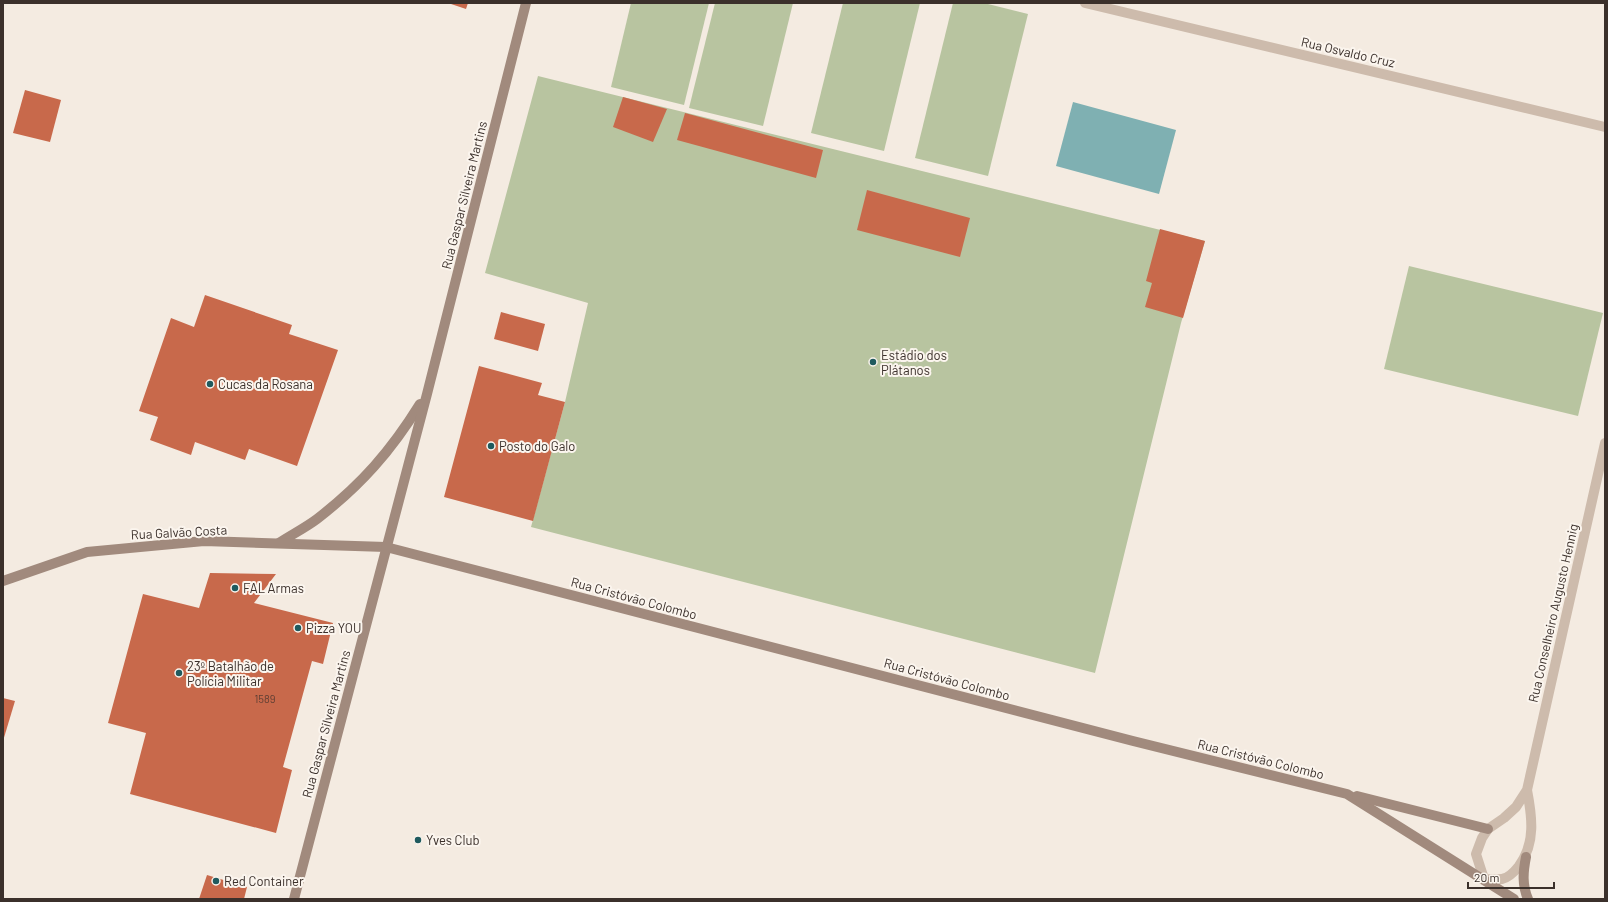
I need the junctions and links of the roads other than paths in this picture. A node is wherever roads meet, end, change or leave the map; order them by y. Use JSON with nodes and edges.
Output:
{"nodes":[{"id":1,"x":526,"y":3,"type":"edge"},
{"id":2,"x":1085,"y":3,"type":"edge"},
{"id":3,"x":1099,"y":5,"type":"edge"},
{"id":4,"x":1605,"y":127,"type":"edge"},
{"id":5,"x":426,"y":394,"type":"junction"},
{"id":6,"x":1605,"y":443,"type":"edge"},
{"id":7,"x":278,"y":544,"type":"junction"},
{"id":8,"x":386,"y":547,"type":"junction"},
{"id":9,"x":3,"y":581,"type":"edge"},
{"id":10,"x":1527,"y":790,"type":"junction"},
{"id":11,"x":1347,"y":794,"type":"junction"},
{"id":12,"x":1488,"y":829,"type":"junction"},
{"id":13,"x":1526,"y":857,"type":"junction"},
{"id":14,"x":1484,"y":879,"type":"junction"},
{"id":15,"x":294,"y":899,"type":"edge"},
{"id":16,"x":1514,"y":899,"type":"edge"},
{"id":17,"x":1528,"y":899,"type":"edge"}],
"edges":[{"from":1,"to":5,"type":"street","name":"Rua Gaspar Silveira Martins"},
{"from":2,"to":3,"type":"street","name":"Rua Osvaldo Cruz"},
{"from":3,"to":4,"type":"street","name":"Rua Osvaldo Cruz"},
{"from":5,"to":7,"type":"street","name":"Rua Gaspar Silveira Martins"},
{"from":5,"to":8,"type":"street","name":"Rua Gaspar Silveira Martins"},
{"from":6,"to":10,"type":"street","name":"Rua Conselheiro Augusto Hennig"},
{"from":7,"to":8,"type":"street","name":"Rua Galvão Costa"},
{"from":7,"to":9,"type":"street","name":"Rua Galvão Costa"},
{"from":8,"to":11,"type":"street","name":"Rua Cristóvão Colombo"},
{"from":8,"to":15,"type":"street","name":"Rua Gaspar Silveira Martins"},
{"from":10,"to":12,"type":"street"},
{"from":10,"to":13,"type":"street"},
{"from":11,"to":12,"type":"street"},
{"from":11,"to":14,"type":"street","name":"Rua Cristóvão Colombo"},
{"from":12,"to":14,"type":"street"},
{"from":13,"to":14,"type":"street"},
{"from":13,"to":17,"type":"street"},
{"from":14,"to":16,"type":"street","name":"Rua Cristóvão Colombo"}]}
